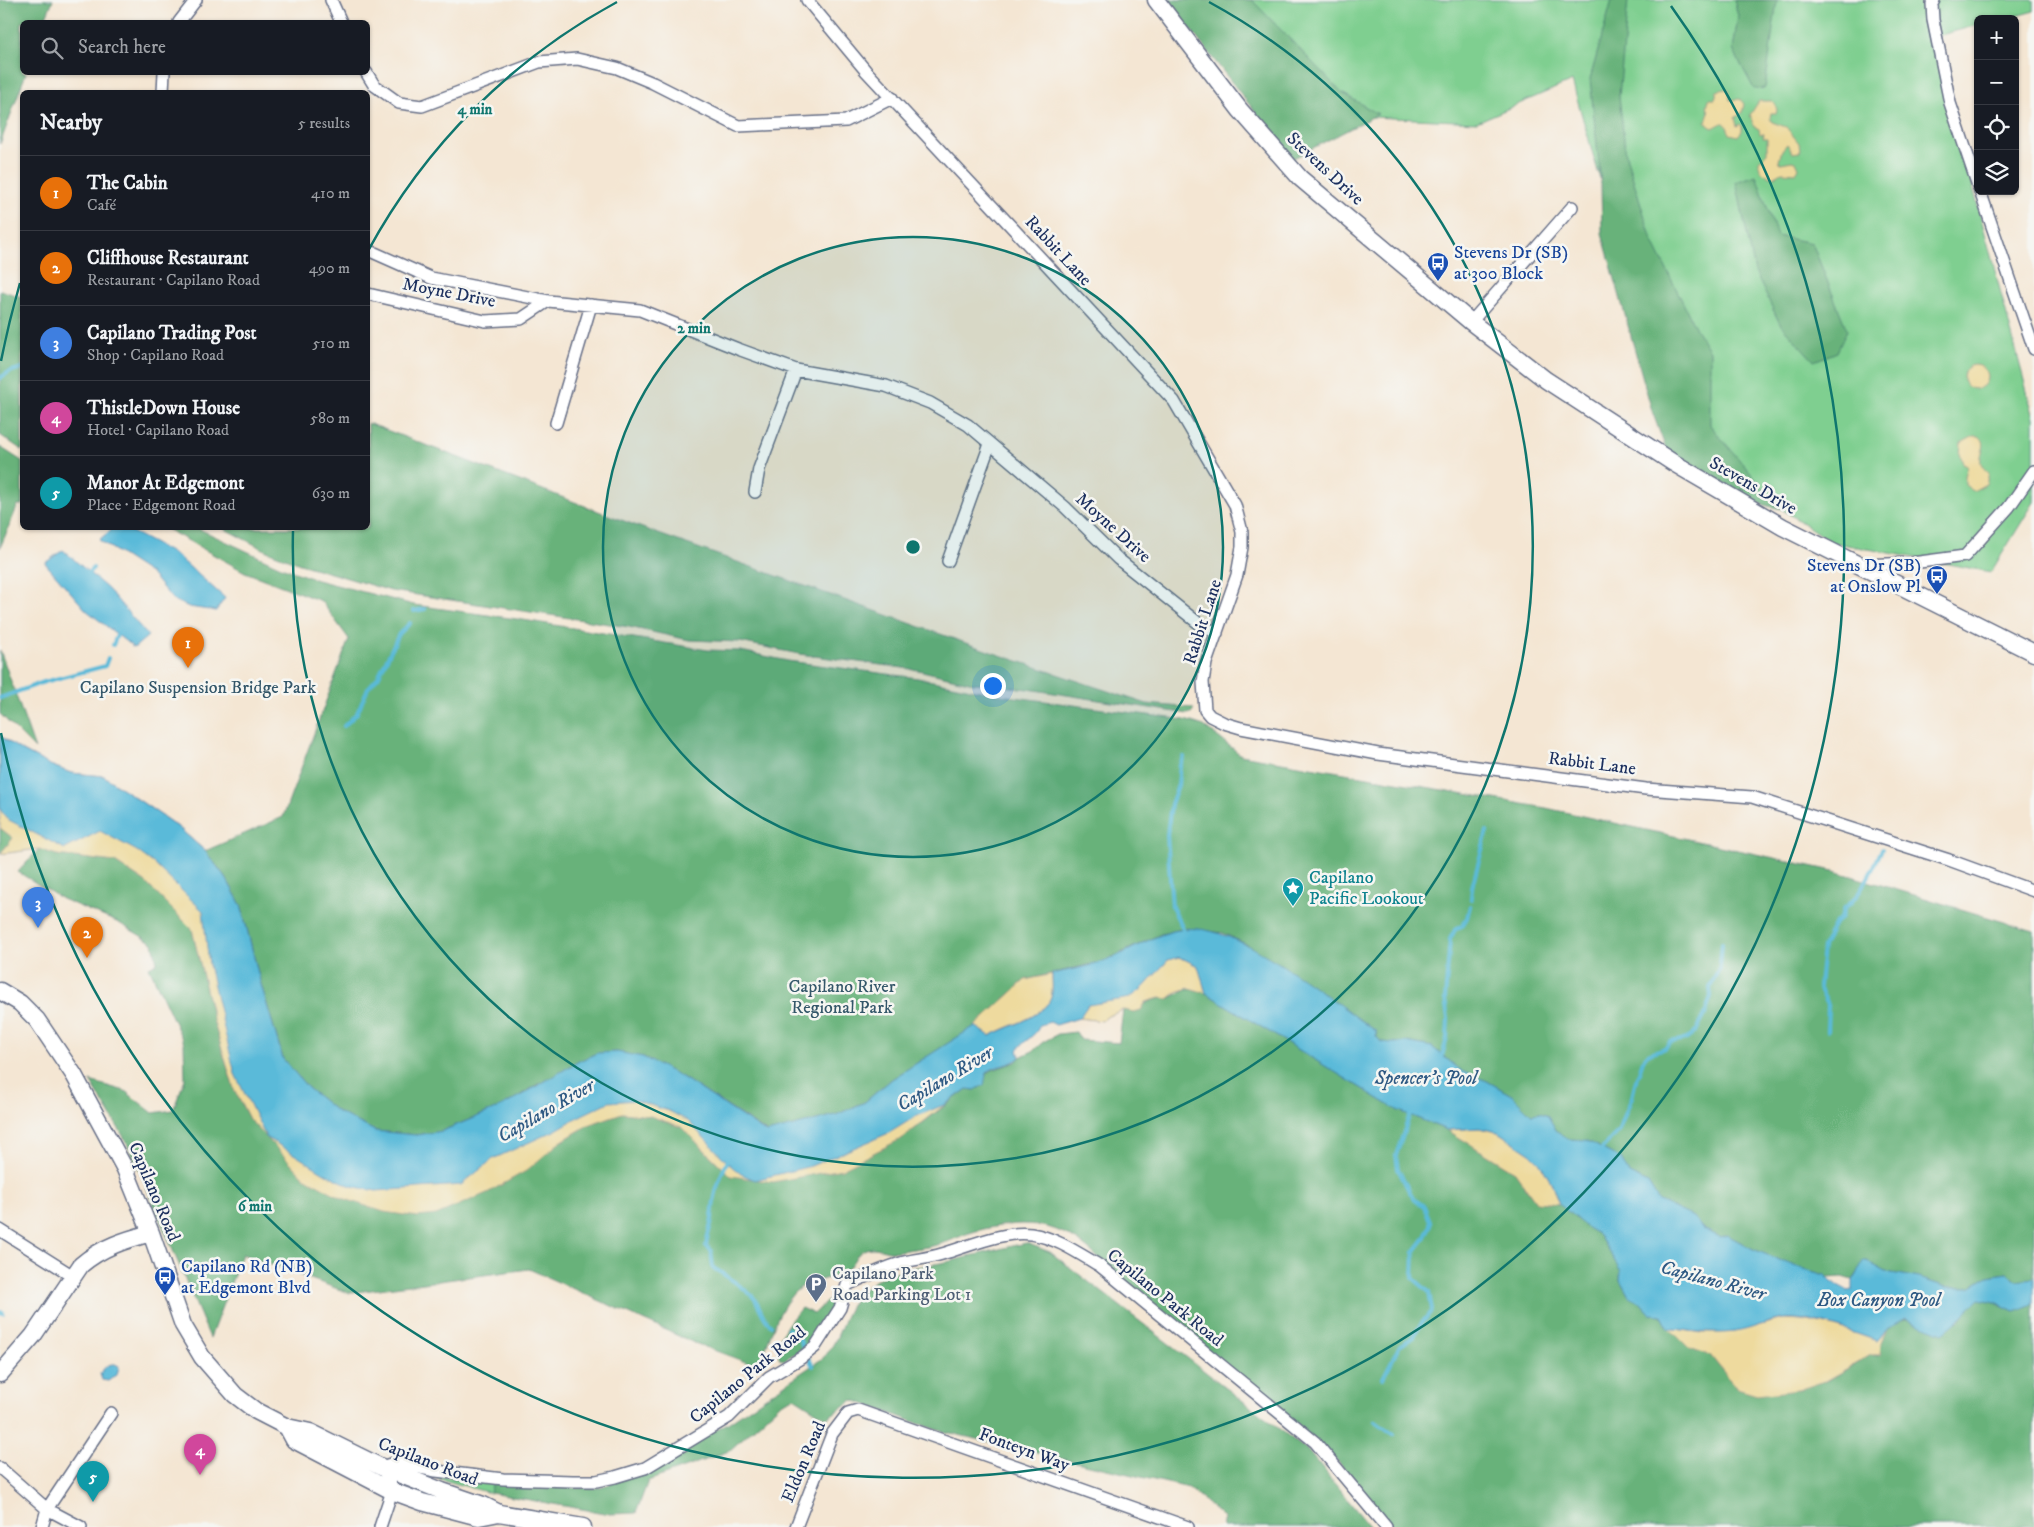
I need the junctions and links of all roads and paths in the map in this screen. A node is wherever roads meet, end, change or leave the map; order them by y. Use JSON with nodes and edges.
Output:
{"nodes":[{"id":1,"x":196,"y":0,"type":"edge"},
{"id":2,"x":331,"y":0,"type":"edge"},
{"id":3,"x":807,"y":0,"type":"edge"},
{"id":4,"x":1156,"y":0,"type":"edge"},
{"id":5,"x":1934,"y":0,"type":"edge"},
{"id":6,"x":181,"y":20,"type":"edge"},
{"id":7,"x":340,"y":20,"type":"edge"},
{"id":8,"x":164,"y":75,"type":"edge"},
{"id":9,"x":368,"y":75,"type":"edge"},
{"id":10,"x":163,"y":90,"type":"edge"},
{"id":11,"x":892,"y":98,"type":"junction"},
{"id":12,"x":1974,"y":174,"type":"edge"},
{"id":13,"x":1981,"y":195,"type":"edge"},
{"id":14,"x":1572,"y":207,"type":"dead end"},
{"id":15,"x":370,"y":251,"type":"edge"},
{"id":16,"x":370,"y":294,"type":"edge"},
{"id":17,"x":548,"y":301,"type":"junction"},
{"id":18,"x":591,"y":305,"type":"junction"},
{"id":19,"x":1470,"y":322,"type":"junction"},
{"id":20,"x":2034,"y":349,"type":"edge"},
{"id":21,"x":796,"y":370,"type":"junction"},
{"id":22,"x":556,"y":423,"type":"dead end"},
{"id":23,"x":990,"y":444,"type":"junction"},
{"id":24,"x":2034,"y":471,"type":"edge"},
{"id":25,"x":755,"y":492,"type":"dead end"},
{"id":26,"x":948,"y":561,"type":"dead end"},
{"id":27,"x":1857,"y":565,"type":"junction"},
{"id":28,"x":1217,"y":633,"type":"junction"},
{"id":29,"x":2034,"y":653,"type":"edge"},
{"id":30,"x":2034,"y":891,"type":"edge"},
{"id":31,"x":0,"y":991,"type":"edge"},
{"id":32,"x":0,"y":1230,"type":"edge"},
{"id":33,"x":151,"y":1233,"type":"junction"},
{"id":34,"x":74,"y":1276,"type":"junction"},
{"id":35,"x":0,"y":1374,"type":"edge"},
{"id":36,"x":848,"y":1413,"type":"joint"},
{"id":37,"x":111,"y":1414,"type":"dead end"},
{"id":38,"x":287,"y":1427,"type":"junction"},
{"id":39,"x":314,"y":1450,"type":"junction"},
{"id":40,"x":381,"y":1467,"type":"junction"},
{"id":41,"x":0,"y":1468,"type":"edge"},
{"id":42,"x":392,"y":1491,"type":"junction"},
{"id":43,"x":452,"y":1494,"type":"junction"},
{"id":44,"x":47,"y":1509,"type":"junction"},
{"id":45,"x":498,"y":1513,"type":"junction"},
{"id":46,"x":42,"y":1527,"type":"edge"},
{"id":47,"x":81,"y":1527,"type":"edge"},
{"id":48,"x":380,"y":1527,"type":"edge"},
{"id":49,"x":583,"y":1527,"type":"edge"},
{"id":50,"x":796,"y":1527,"type":"edge"},
{"id":51,"x":1188,"y":1527,"type":"edge"},
{"id":52,"x":1386,"y":1527,"type":"edge"}],
"edges":[{"from":1,"to":6,"type":"street"},
{"from":2,"to":7,"type":"street"},
{"from":3,"to":11,"type":"street","name":"Rabbit Lane"},
{"from":4,"to":19,"type":"street","name":"Stevens Drive"},
{"from":5,"to":12,"type":"street"},
{"from":8,"to":10,"type":"street"},
{"from":9,"to":11,"type":"street"},
{"from":11,"to":28,"type":"street","name":"Rabbit Lane"},
{"from":13,"to":20,"type":"street"},
{"from":14,"to":19,"type":"street"},
{"from":15,"to":17,"type":"street","name":"Moyne Drive"},
{"from":16,"to":17,"type":"street","name":"Moyne Drive"},
{"from":17,"to":18,"type":"street","name":"Moyne Drive"},
{"from":18,"to":21,"type":"street","name":"Moyne Drive"},
{"from":18,"to":22,"type":"street"},
{"from":19,"to":27,"type":"street","name":"Stevens Drive"},
{"from":21,"to":23,"type":"street","name":"Moyne Drive"},
{"from":21,"to":25,"type":"street"},
{"from":23,"to":26,"type":"street"},
{"from":23,"to":28,"type":"street","name":"Moyne Drive"},
{"from":24,"to":27,"type":"street"},
{"from":27,"to":29,"type":"street","name":"Stevens Drive"},
{"from":28,"to":30,"type":"street","name":"Rabbit Lane"},
{"from":31,"to":33,"type":"street","name":"Capilano Road"},
{"from":32,"to":34,"type":"street"},
{"from":33,"to":34,"type":"street"},
{"from":33,"to":38,"type":"street","name":"Capilano Road"},
{"from":34,"to":35,"type":"street"},
{"from":36,"to":50,"type":"street","name":"Eldon Road"},
{"from":36,"to":51,"type":"street","name":"Fonteyn Way"},
{"from":37,"to":44,"type":"street"},
{"from":38,"to":39,"type":"street","name":"Capilano Road"},
{"from":38,"to":40,"type":"street","name":"Capilano Road"},
{"from":39,"to":40,"type":"street"},
{"from":39,"to":42,"type":"street","name":"Capilano Road"},
{"from":40,"to":42,"type":"street"},
{"from":40,"to":43,"type":"street","name":"Capilano Road"},
{"from":40,"to":52,"type":"street","name":"Capilano Park Road"},
{"from":41,"to":44,"type":"street"},
{"from":42,"to":43,"type":"street"},
{"from":42,"to":45,"type":"street","name":"Capilano Road"},
{"from":42,"to":48,"type":"street"},
{"from":43,"to":45,"type":"street","name":"Capilano Road"},
{"from":44,"to":46,"type":"street"},
{"from":44,"to":47,"type":"street"},
{"from":45,"to":49,"type":"street","name":"Capilano Road"}]}
